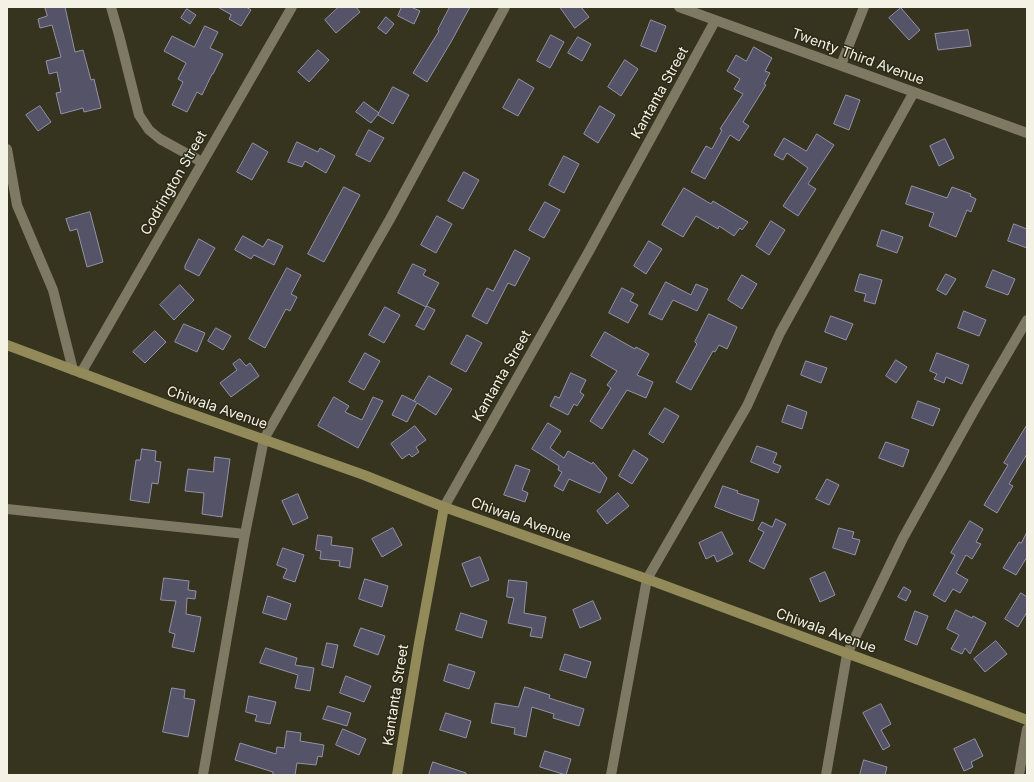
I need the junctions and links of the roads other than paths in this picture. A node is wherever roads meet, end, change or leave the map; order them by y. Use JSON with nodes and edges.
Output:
{"nodes":[{"id":1,"x":111,"y":7,"type":"edge"},
{"id":2,"x":292,"y":7,"type":"edge"},
{"id":3,"x":505,"y":7,"type":"edge"},
{"id":4,"x":679,"y":7,"type":"edge"},
{"id":5,"x":864,"y":7,"type":"edge"},
{"id":6,"x":715,"y":20,"type":"junction"},
{"id":7,"x":841,"y":65,"type":"junction"},
{"id":8,"x":914,"y":92,"type":"junction"},
{"id":9,"x":1027,"y":133,"type":"edge"},
{"id":10,"x":7,"y":149,"type":"edge"},
{"id":11,"x":202,"y":162,"type":"junction"},
{"id":12,"x":1027,"y":320,"type":"edge"},
{"id":13,"x":7,"y":345,"type":"edge"},
{"id":14,"x":77,"y":372,"type":"junction"},
{"id":15,"x":264,"y":439,"type":"junction"},
{"id":16,"x":444,"y":507,"type":"junction"},
{"id":17,"x":7,"y":509,"type":"edge"},
{"id":18,"x":245,"y":534,"type":"junction"},
{"id":19,"x":647,"y":579,"type":"junction"},
{"id":20,"x":847,"y":654,"type":"junction"},
{"id":21,"x":1027,"y":720,"type":"edge"},
{"id":22,"x":1027,"y":729,"type":"edge"},
{"id":23,"x":203,"y":775,"type":"edge"},
{"id":24,"x":397,"y":775,"type":"edge"},
{"id":25,"x":611,"y":775,"type":"edge"},
{"id":26,"x":826,"y":775,"type":"edge"},
{"id":27,"x":1019,"y":775,"type":"edge"}],
"edges":[{"from":1,"to":11,"type":"street"},
{"from":2,"to":11,"type":"street","name":"Codrington Street"},
{"from":3,"to":15,"type":"street"},
{"from":4,"to":6,"type":"street","name":"Twenty Third Avenue"},
{"from":5,"to":7,"type":"street"},
{"from":6,"to":7,"type":"street","name":"Twenty Third Avenue"},
{"from":6,"to":16,"type":"street","name":"Kantanta Street"},
{"from":7,"to":8,"type":"street","name":"Twenty Third Avenue"},
{"from":8,"to":9,"type":"street","name":"Twenty Third Avenue"},
{"from":8,"to":19,"type":"street"},
{"from":10,"to":14,"type":"street"},
{"from":11,"to":14,"type":"street","name":"Codrington Street"},
{"from":12,"to":20,"type":"street"},
{"from":13,"to":14,"type":"main road","name":"Chiwala Avenue"},
{"from":14,"to":15,"type":"main road","name":"Chiwala Avenue"},
{"from":15,"to":16,"type":"main road","name":"Chiwala Avenue"},
{"from":15,"to":18,"type":"street"},
{"from":16,"to":19,"type":"main road","name":"Chiwala Avenue"},
{"from":16,"to":24,"type":"main road","name":"Kantanta Street"},
{"from":17,"to":18,"type":"street"},
{"from":18,"to":23,"type":"street"},
{"from":19,"to":20,"type":"main road","name":"Chiwala Avenue"},
{"from":19,"to":25,"type":"street"},
{"from":20,"to":21,"type":"main road","name":"Chiwala Avenue"},
{"from":20,"to":26,"type":"street"},
{"from":22,"to":27,"type":"street"}]}
